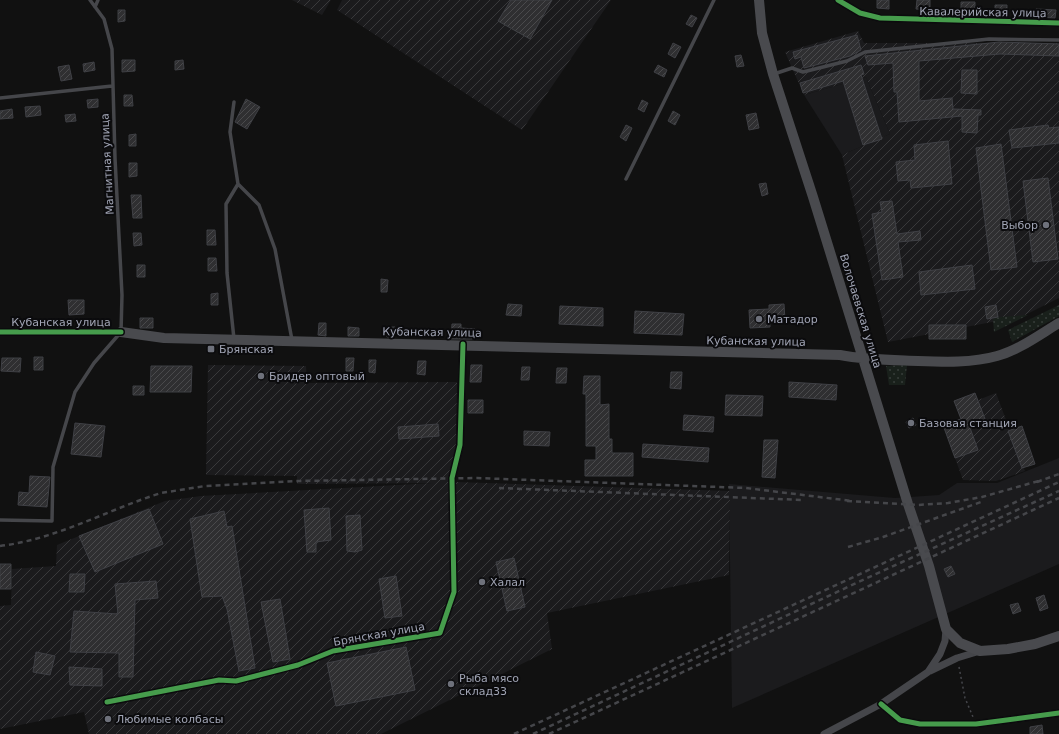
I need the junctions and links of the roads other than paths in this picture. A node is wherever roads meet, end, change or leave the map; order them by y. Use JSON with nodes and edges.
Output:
{"nodes":[{"id":1,"x":90,"y":0,"type":"edge"},
{"id":2,"x":98,"y":0,"type":"edge"},
{"id":3,"x":714,"y":0,"type":"edge"},
{"id":4,"x":759,"y":0,"type":"edge"},
{"id":5,"x":838,"y":0,"type":"edge"},
{"id":6,"x":95,"y":7,"type":"junction"},
{"id":7,"x":1059,"y":23,"type":"edge"},
{"id":8,"x":1059,"y":40,"type":"edge"},
{"id":9,"x":773,"y":74,"type":"junction"},
{"id":10,"x":112,"y":86,"type":"junction"},
{"id":11,"x":0,"y":98,"type":"edge"},
{"id":12,"x":234,"y":102,"type":"dead end"},
{"id":13,"x":626,"y":179,"type":"dead end"},
{"id":14,"x":238,"y":184,"type":"junction"},
{"id":15,"x":1059,"y":323,"type":"edge"},
{"id":16,"x":0,"y":332,"type":"edge"},
{"id":17,"x":121,"y":332,"type":"junction"},
{"id":18,"x":234,"y":340,"type":"junction"},
{"id":19,"x":293,"y":341,"type":"junction"},
{"id":20,"x":463,"y":344,"type":"junction"},
{"id":21,"x":864,"y":360,"type":"junction"},
{"id":22,"x":0,"y":520,"type":"edge"},
{"id":23,"x":946,"y":629,"type":"junction"},
{"id":24,"x":1059,"y":636,"type":"edge"},
{"id":25,"x":980,"y":651,"type":"junction"},
{"id":26,"x":928,"y":672,"type":"junction"},
{"id":27,"x":107,"y":702,"type":"dead end"},
{"id":28,"x":881,"y":704,"type":"junction"},
{"id":29,"x":1059,"y":713,"type":"edge"},
{"id":30,"x":824,"y":734,"type":"edge"}],
"edges":[{"from":1,"to":6,"type":"lane","name":"Магнитная улица"},
{"from":2,"to":6,"type":"lane"},
{"from":3,"to":13,"type":"lane"},
{"from":4,"to":9,"type":"main road","name":"Волочаевская улица"},
{"from":5,"to":7,"type":"street","name":"Кавалерийская улица"},
{"from":6,"to":10,"type":"lane","name":"Магнитная улица"},
{"from":8,"to":9,"type":"lane"},
{"from":9,"to":21,"type":"main road","name":"Волочаевская улица"},
{"from":10,"to":11,"type":"lane"},
{"from":10,"to":17,"type":"lane","name":"Магнитная улица"},
{"from":12,"to":14,"type":"lane"},
{"from":14,"to":18,"type":"lane"},
{"from":14,"to":19,"type":"lane"},
{"from":15,"to":21,"type":"main road","name":"Кубанская улица"},
{"from":16,"to":17,"type":"street","name":"Кубанская улица"},
{"from":17,"to":18,"type":"main road","name":"Кубанская улица"},
{"from":17,"to":22,"type":"lane"},
{"from":18,"to":19,"type":"main road","name":"Кубанская улица"},
{"from":19,"to":20,"type":"main road","name":"Кубанская улица"},
{"from":20,"to":21,"type":"main road","name":"Кубанская улица"},
{"from":20,"to":27,"type":"street","name":"Брянская улица"},
{"from":21,"to":23,"type":"main road","name":"Волочаевская улица"},
{"from":23,"to":25,"type":"main road"},
{"from":23,"to":26,"type":"street"},
{"from":24,"to":25,"type":"main road"},
{"from":25,"to":26,"type":"street"},
{"from":26,"to":28,"type":"street"},
{"from":28,"to":29,"type":"street"},
{"from":28,"to":30,"type":"street"}]}
